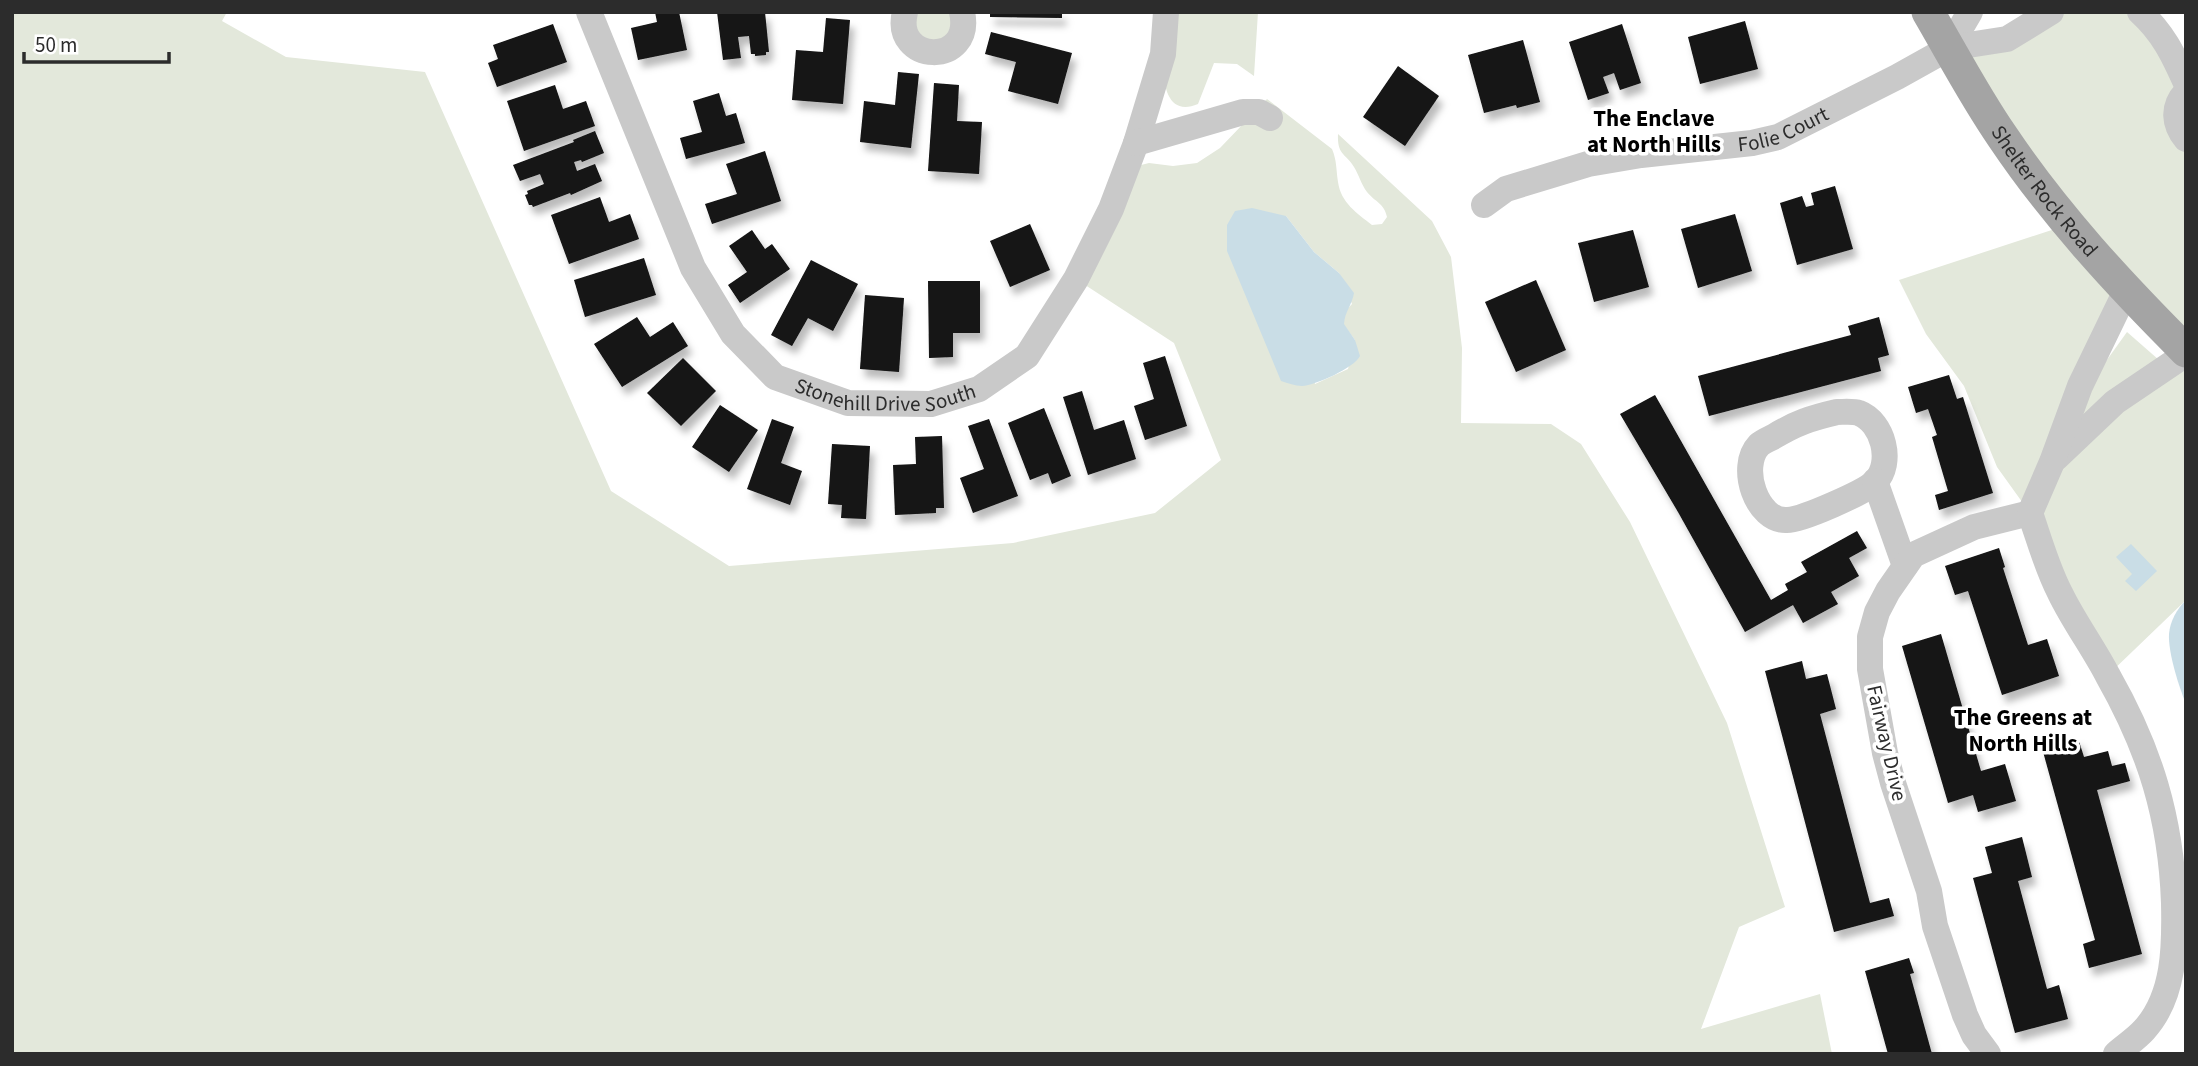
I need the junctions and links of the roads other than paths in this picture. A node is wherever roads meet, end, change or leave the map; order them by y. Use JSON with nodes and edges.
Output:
{"nodes":[{"id":1,"x":589,"y":12,"type":"edge"},
{"id":2,"x":962,"y":12,"type":"edge"},
{"id":3,"x":1166,"y":12,"type":"edge"},
{"id":4,"x":1928,"y":12,"type":"edge"},
{"id":5,"x":1970,"y":12,"type":"edge"},
{"id":6,"x":2051,"y":12,"type":"edge"},
{"id":7,"x":2140,"y":12,"type":"edge"},
{"id":8,"x":902,"y":13,"type":"edge"},
{"id":9,"x":1950,"y":48,"type":"junction"},
{"id":10,"x":2186,"y":83,"type":"edge"},
{"id":11,"x":2186,"y":92,"type":"edge"},
{"id":12,"x":1270,"y":118,"type":"dead end"},
{"id":13,"x":2186,"y":139,"type":"edge"},
{"id":14,"x":1136,"y":144,"type":"junction"},
{"id":15,"x":1484,"y":205,"type":"dead end"},
{"id":16,"x":2126,"y":291,"type":"junction"},
{"id":17,"x":2186,"y":353,"type":"edge"},
{"id":18,"x":2052,"y":462,"type":"junction"},
{"id":19,"x":1875,"y":481,"type":"junction"},
{"id":20,"x":2029,"y":513,"type":"junction"},
{"id":21,"x":1905,"y":566,"type":"junction"},
{"id":22,"x":2177,"y":832,"type":"edge"},
{"id":23,"x":1985,"y":1053,"type":"edge"},
{"id":24,"x":2116,"y":1054,"type":"edge"}],
"edges":[{"from":1,"to":14,"type":"street","name":"Stonehill Drive South"},
{"from":2,"to":8,"type":"street"},
{"from":3,"to":14,"type":"street","name":"Stonehill Drive South"},
{"from":4,"to":9,"type":"main road","name":"Shelter Rock Road"},
{"from":5,"to":9,"type":"street"},
{"from":6,"to":9,"type":"street"},
{"from":7,"to":10,"type":"street"},
{"from":9,"to":15,"type":"street","name":"Folie Court"},
{"from":9,"to":16,"type":"main road","name":"Shelter Rock Road"},
{"from":11,"to":13,"type":"street"},
{"from":12,"to":14,"type":"street"},
{"from":16,"to":17,"type":"main road","name":"Shelter Rock Road"},
{"from":16,"to":18,"type":"street"},
{"from":17,"to":18,"type":"street"},
{"from":18,"to":20,"type":"street"},
{"from":19,"to":19,"type":"street"},
{"from":19,"to":21,"type":"street"},
{"from":20,"to":21,"type":"street","name":"Fairway Drive"},
{"from":20,"to":22,"type":"street"},
{"from":21,"to":23,"type":"street","name":"Fairway Drive"},
{"from":22,"to":24,"type":"street"}]}
